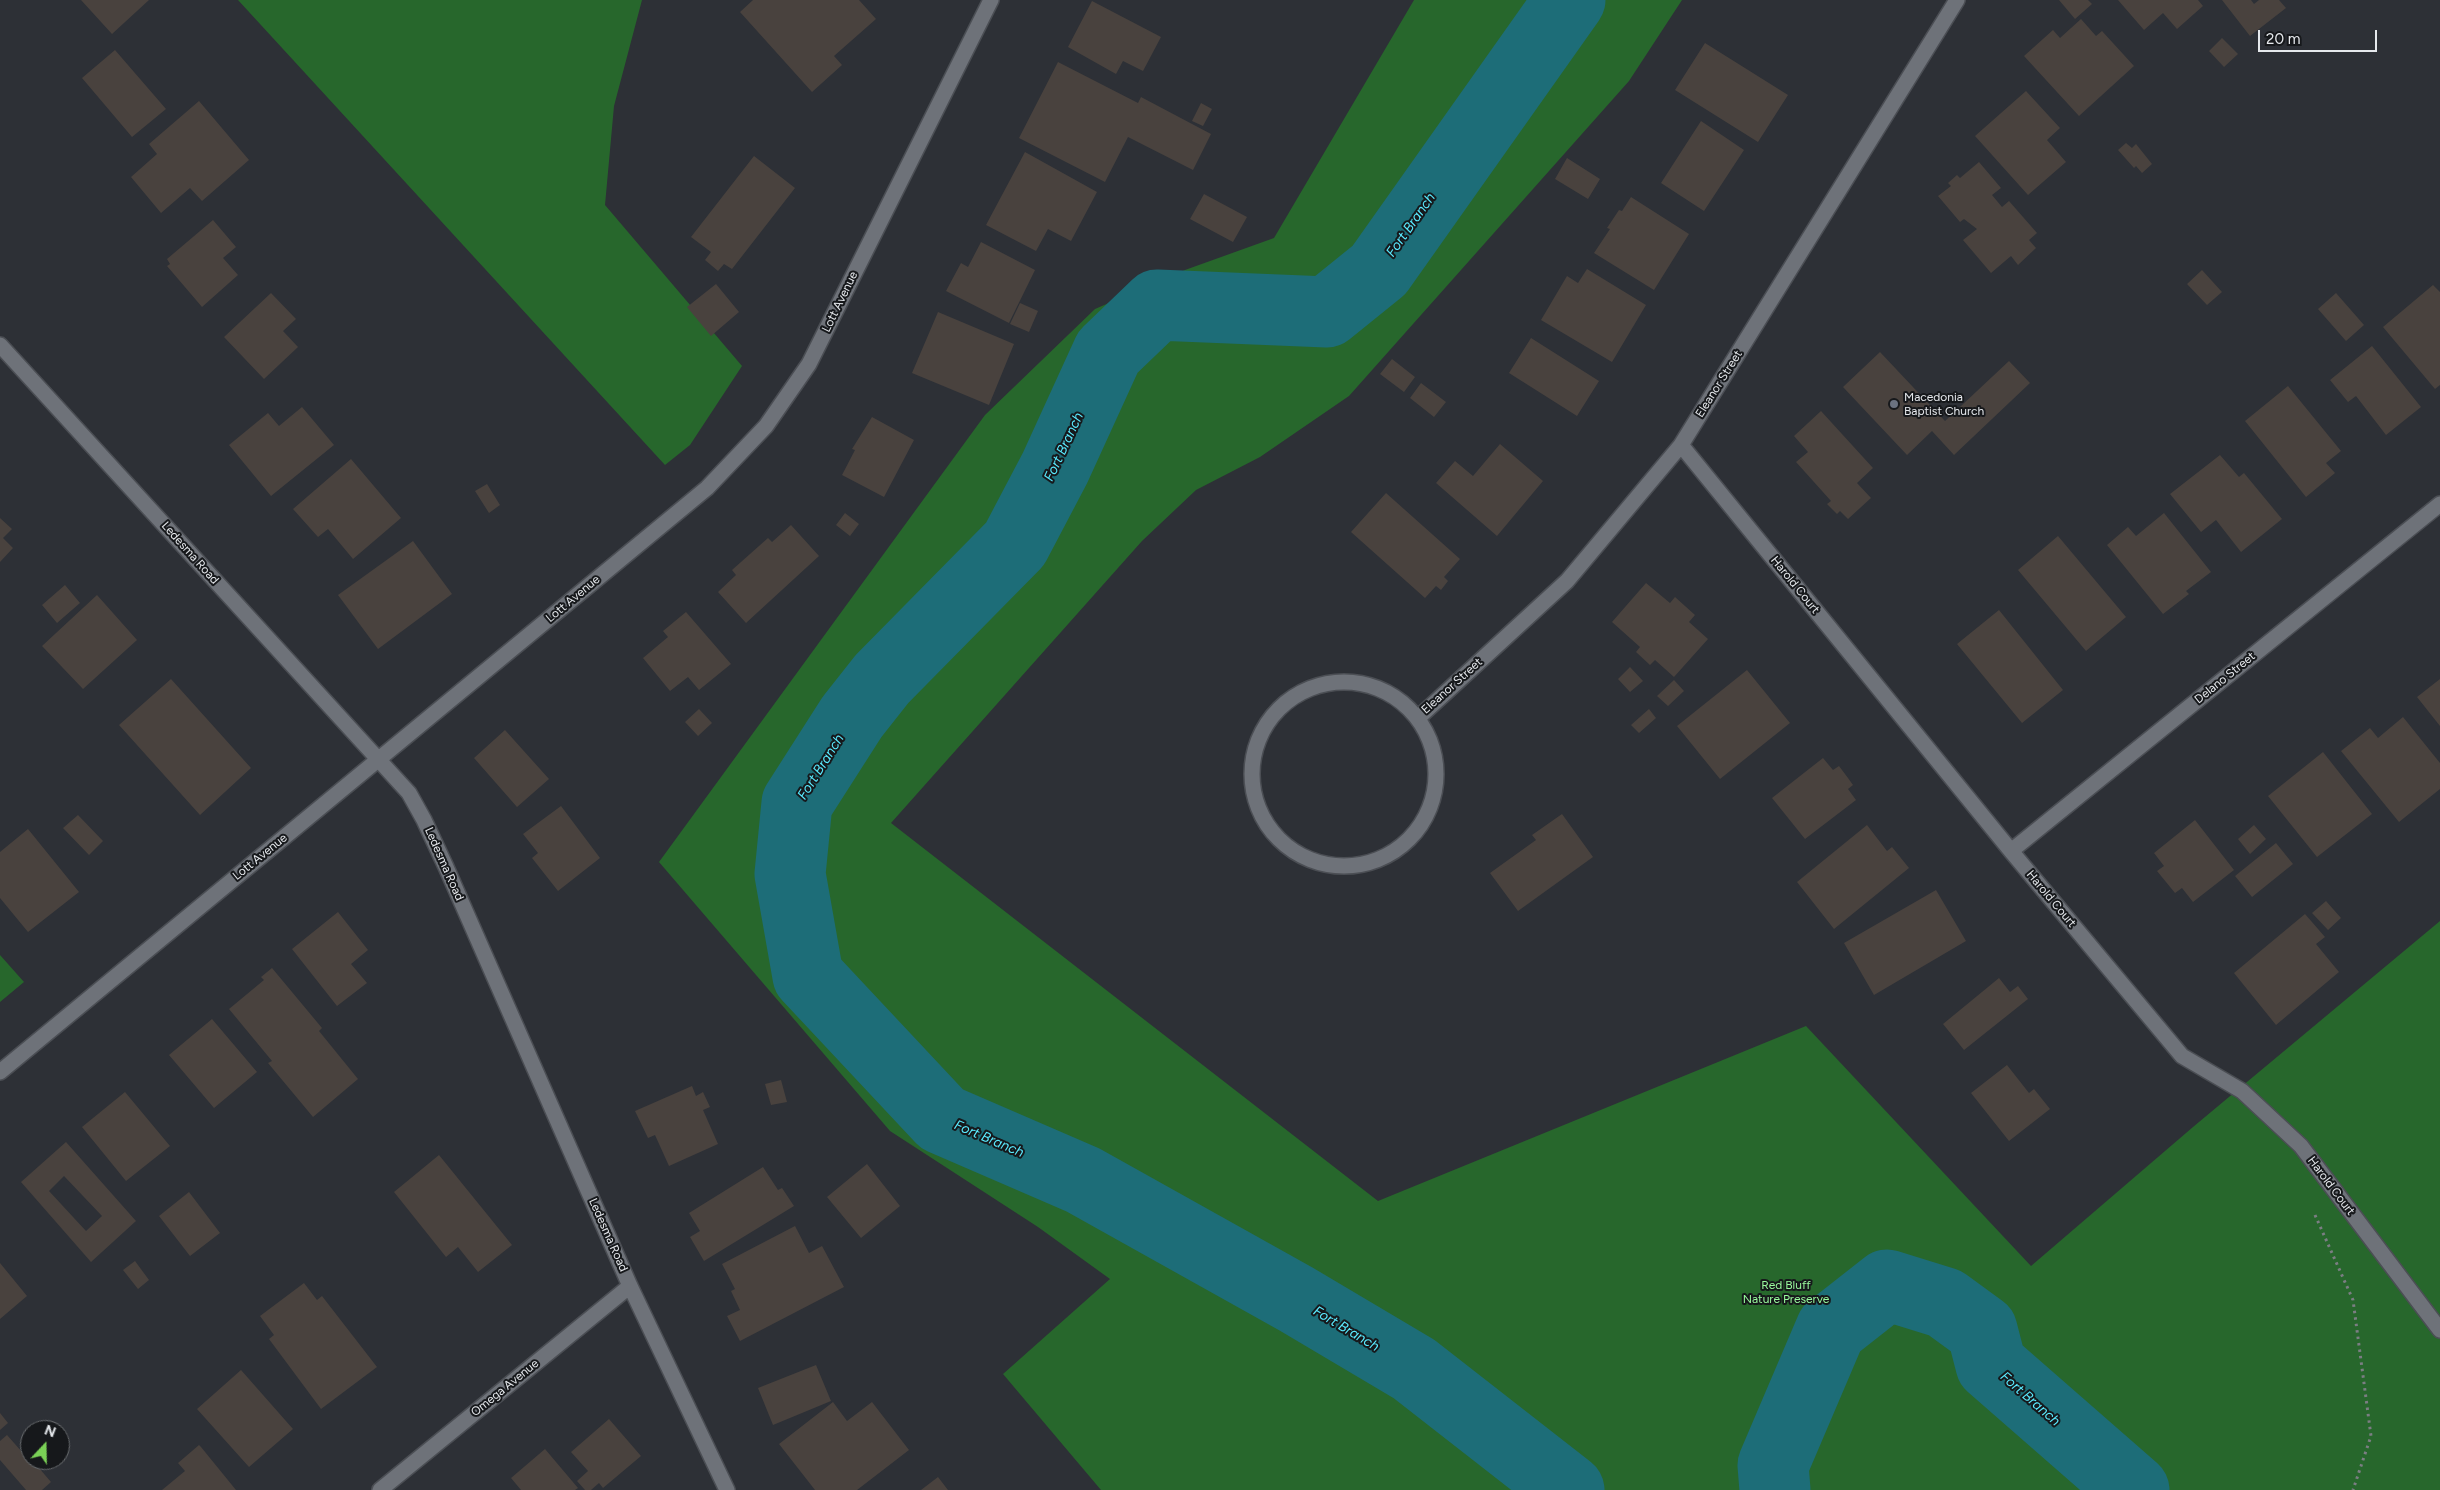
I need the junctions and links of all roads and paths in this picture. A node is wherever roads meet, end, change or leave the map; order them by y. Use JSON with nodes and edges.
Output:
{"nodes":[{"id":1,"x":991,"y":0,"type":"edge"},
{"id":2,"x":1957,"y":0,"type":"edge"},
{"id":3,"x":0,"y":345,"type":"edge"},
{"id":4,"x":1681,"y":445,"type":"junction"},
{"id":5,"x":2440,"y":504,"type":"edge"},
{"id":6,"x":1418,"y":718,"type":"junction"},
{"id":7,"x":379,"y":760,"type":"junction"},
{"id":8,"x":2011,"y":851,"type":"junction"},
{"id":9,"x":0,"y":1072,"type":"edge"},
{"id":10,"x":2313,"y":1210,"type":"dead end"},
{"id":11,"x":630,"y":1286,"type":"junction"},
{"id":12,"x":2440,"y":1330,"type":"edge"},
{"id":13,"x":380,"y":1490,"type":"edge"},
{"id":14,"x":727,"y":1490,"type":"edge"},
{"id":15,"x":2353,"y":1490,"type":"edge"}],
"edges":[{"from":1,"to":7,"type":"street","name":"Lott Avenue"},
{"from":2,"to":4,"type":"street","name":"Eleanor Street"},
{"from":3,"to":7,"type":"street","name":"Ledesma Road"},
{"from":4,"to":6,"type":"street","name":"Eleanor Street"},
{"from":4,"to":8,"type":"street","name":"Harold Court"},
{"from":5,"to":8,"type":"street","name":"Delano Street"},
{"from":6,"to":6,"type":"street","name":"Eleanor Street"},
{"from":7,"to":9,"type":"street","name":"Lott Avenue"},
{"from":7,"to":11,"type":"street","name":"Ledesma Road"},
{"from":8,"to":12,"type":"street","name":"Harold Court"},
{"from":10,"to":15,"type":"path"},
{"from":11,"to":13,"type":"street","name":"Omega Avenue"},
{"from":11,"to":14,"type":"street","name":"Ledesma Road"}]}
